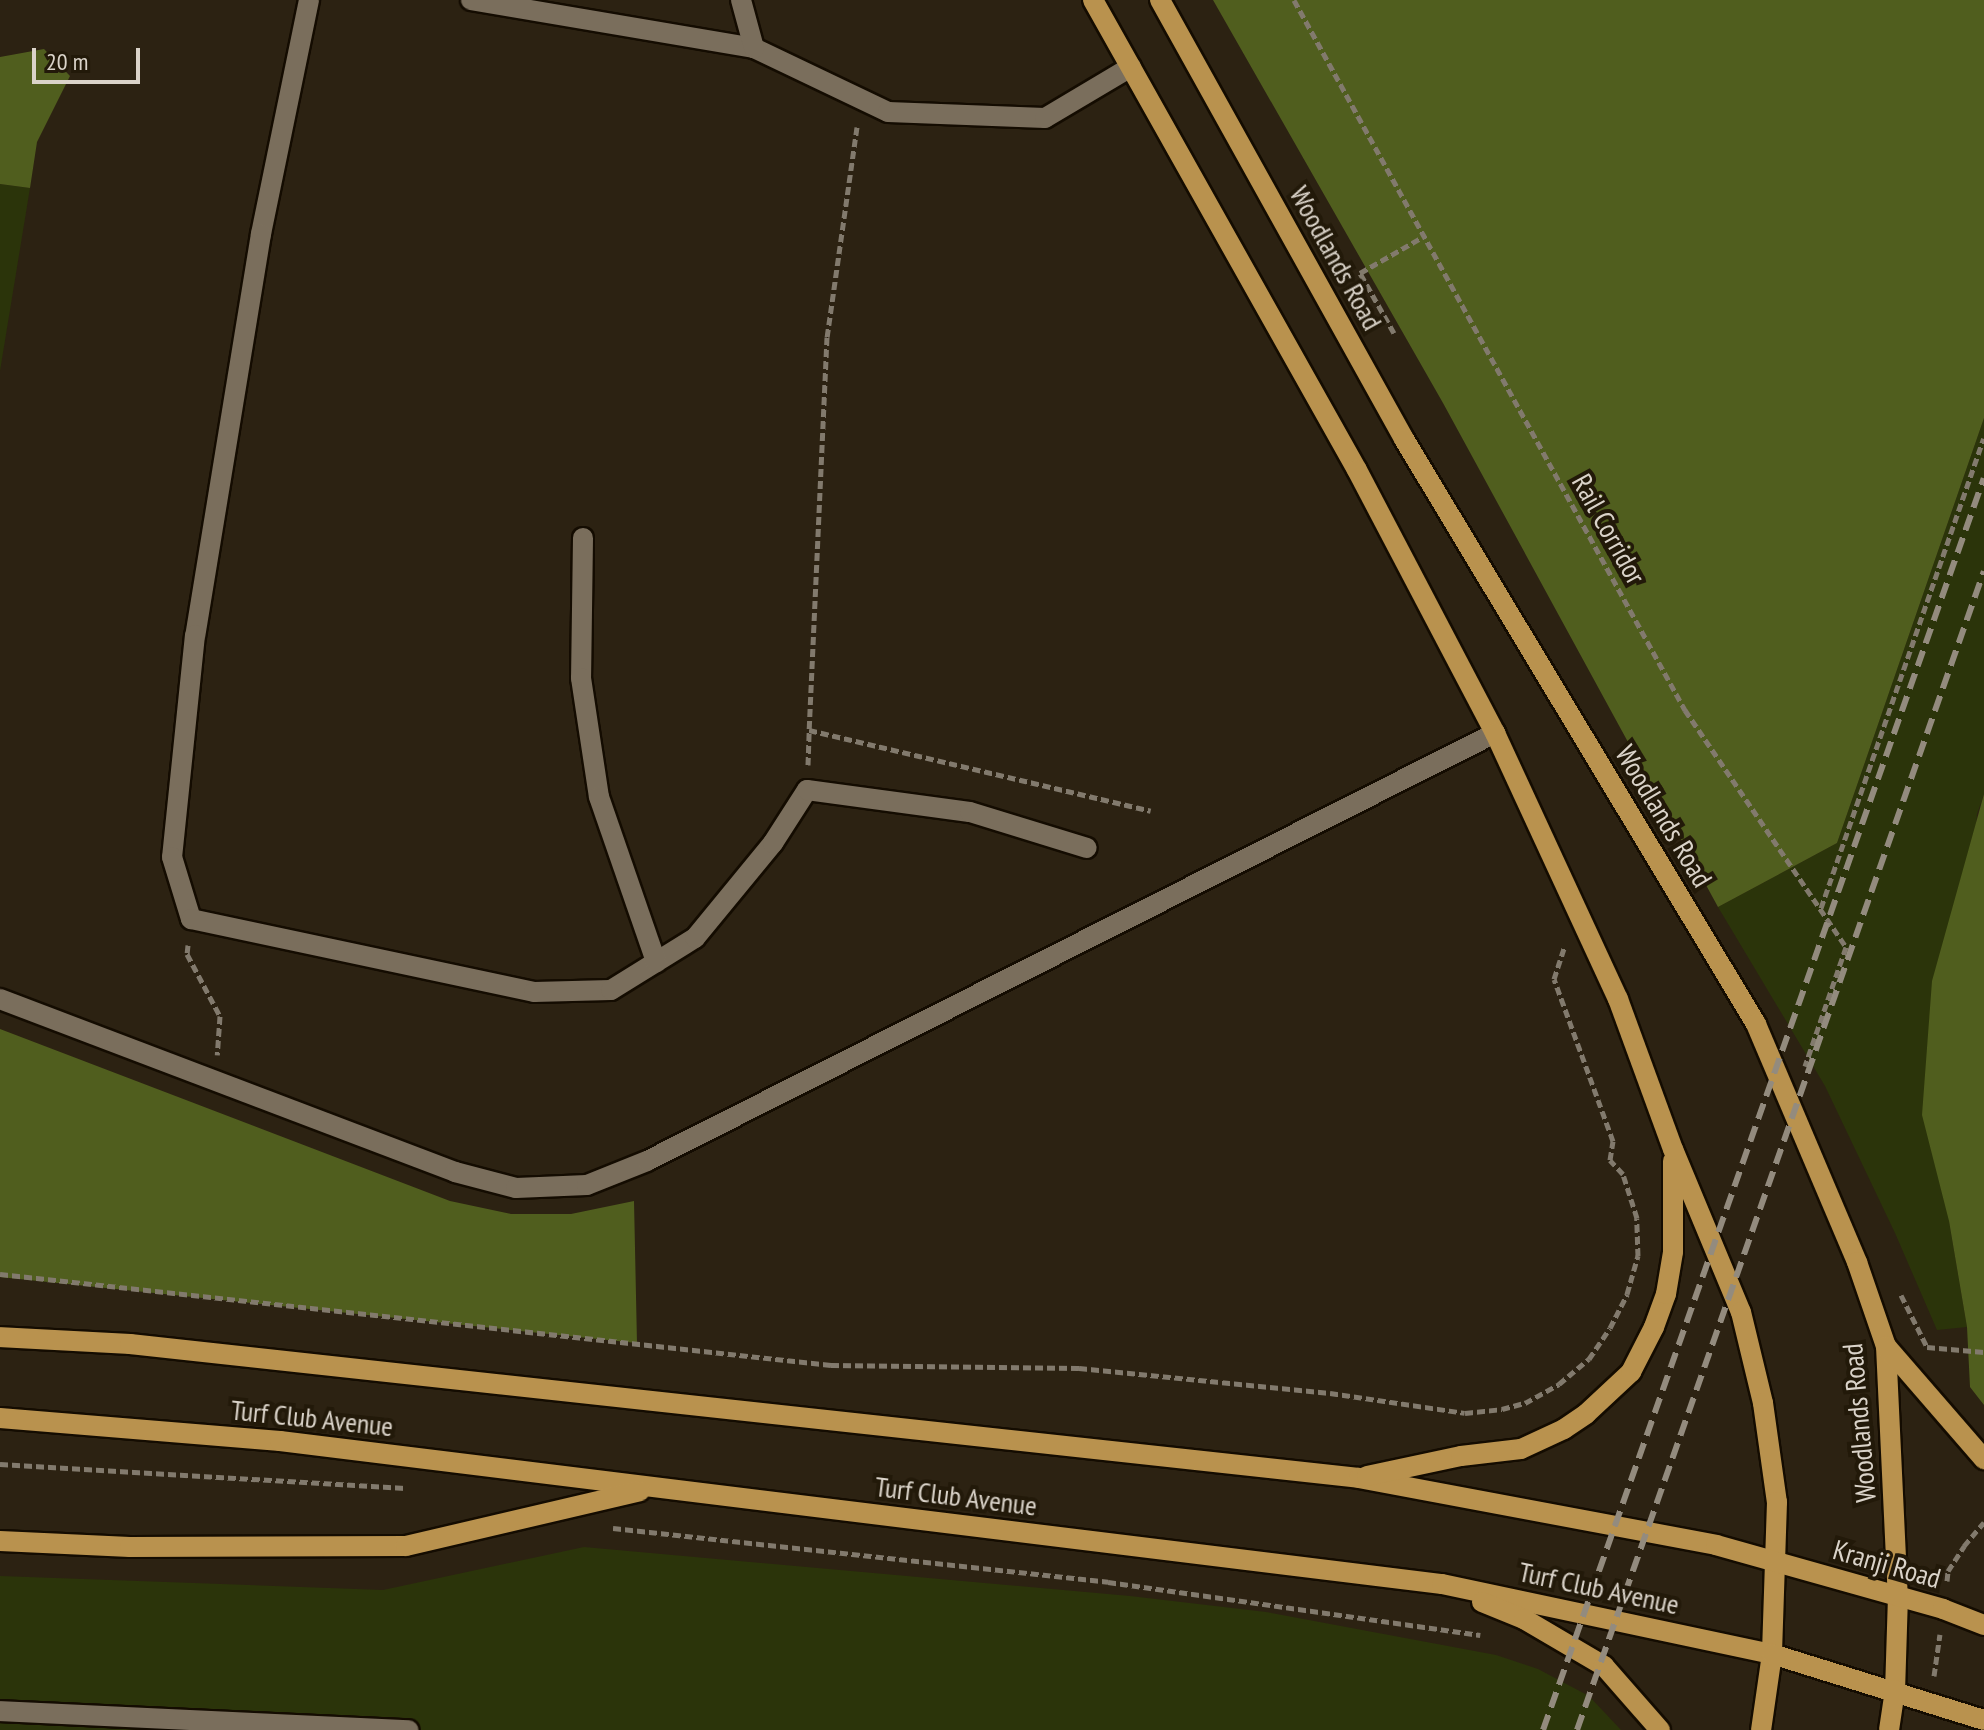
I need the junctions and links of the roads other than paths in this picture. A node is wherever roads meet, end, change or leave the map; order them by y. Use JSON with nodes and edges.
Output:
{"nodes":[{"id":1,"x":309,"y":0,"type":"edge"},
{"id":2,"x":471,"y":0,"type":"edge"},
{"id":3,"x":741,"y":0,"type":"edge"},
{"id":4,"x":1093,"y":0,"type":"edge"},
{"id":5,"x":1160,"y":0,"type":"edge"},
{"id":6,"x":754,"y":48,"type":"junction"},
{"id":7,"x":1131,"y":67,"type":"junction"},
{"id":8,"x":583,"y":538,"type":"dead end"},
{"id":9,"x":1495,"y":733,"type":"junction"},
{"id":10,"x":1087,"y":848,"type":"dead end"},
{"id":11,"x":656,"y":962,"type":"junction"},
{"id":12,"x":0,"y":999,"type":"edge"},
{"id":13,"x":1673,"y":1149,"type":"junction"},
{"id":14,"x":0,"y":1337,"type":"edge"},
{"id":15,"x":1886,"y":1346,"type":"junction"},
{"id":16,"x":0,"y":1418,"type":"edge"},
{"id":17,"x":1984,"y":1459,"type":"edge"},
{"id":18,"x":1359,"y":1478,"type":"junction"},
{"id":19,"x":655,"y":1487,"type":"junction"},
{"id":20,"x":0,"y":1541,"type":"edge"},
{"id":21,"x":1772,"y":1561,"type":"junction"},
{"id":22,"x":1442,"y":1584,"type":"junction"},
{"id":23,"x":1898,"y":1596,"type":"junction"},
{"id":24,"x":1984,"y":1625,"type":"edge"},
{"id":25,"x":1772,"y":1654,"type":"junction"},
{"id":26,"x":1895,"y":1690,"type":"junction"},
{"id":27,"x":0,"y":1711,"type":"edge"},
{"id":28,"x":1984,"y":1720,"type":"edge"},
{"id":29,"x":409,"y":1730,"type":"edge"},
{"id":30,"x":1660,"y":1730,"type":"edge"},
{"id":31,"x":1761,"y":1730,"type":"edge"},
{"id":32,"x":1889,"y":1730,"type":"edge"}],
"edges":[{"from":1,"to":11,"type":"street"},
{"from":2,"to":6,"type":"street"},
{"from":3,"to":6,"type":"street"},
{"from":4,"to":7,"type":"main road"},
{"from":5,"to":15,"type":"main road","name":"Woodlands Road"},
{"from":6,"to":7,"type":"street"},
{"from":7,"to":9,"type":"main road"},
{"from":8,"to":11,"type":"street"},
{"from":9,"to":12,"type":"street"},
{"from":9,"to":13,"type":"main road"},
{"from":10,"to":11,"type":"street"},
{"from":13,"to":18,"type":"main road"},
{"from":13,"to":21,"type":"main road"},
{"from":14,"to":18,"type":"main road","name":"Turf Club Avenue"},
{"from":15,"to":17,"type":"main road"},
{"from":15,"to":23,"type":"main road","name":"Woodlands Road"},
{"from":16,"to":19,"type":"main road","name":"Turf Club Avenue"},
{"from":18,"to":21,"type":"main road","name":"Turf Club Avenue"},
{"from":19,"to":20,"type":"main road"},
{"from":19,"to":22,"type":"main road","name":"Turf Club Avenue"},
{"from":21,"to":23,"type":"main road","name":"Kranji Road"},
{"from":21,"to":25,"type":"main road"},
{"from":22,"to":25,"type":"main road","name":"Turf Club Avenue"},
{"from":22,"to":30,"type":"main road"},
{"from":23,"to":24,"type":"main road","name":"Kranji Road"},
{"from":23,"to":26,"type":"main road","name":"Woodlands Road"},
{"from":25,"to":26,"type":"main road","name":"Turf Club Avenue"},
{"from":25,"to":31,"type":"main road"},
{"from":26,"to":28,"type":"main road"},
{"from":26,"to":32,"type":"main road","name":"Woodlands Road"},
{"from":27,"to":29,"type":"street"}]}
